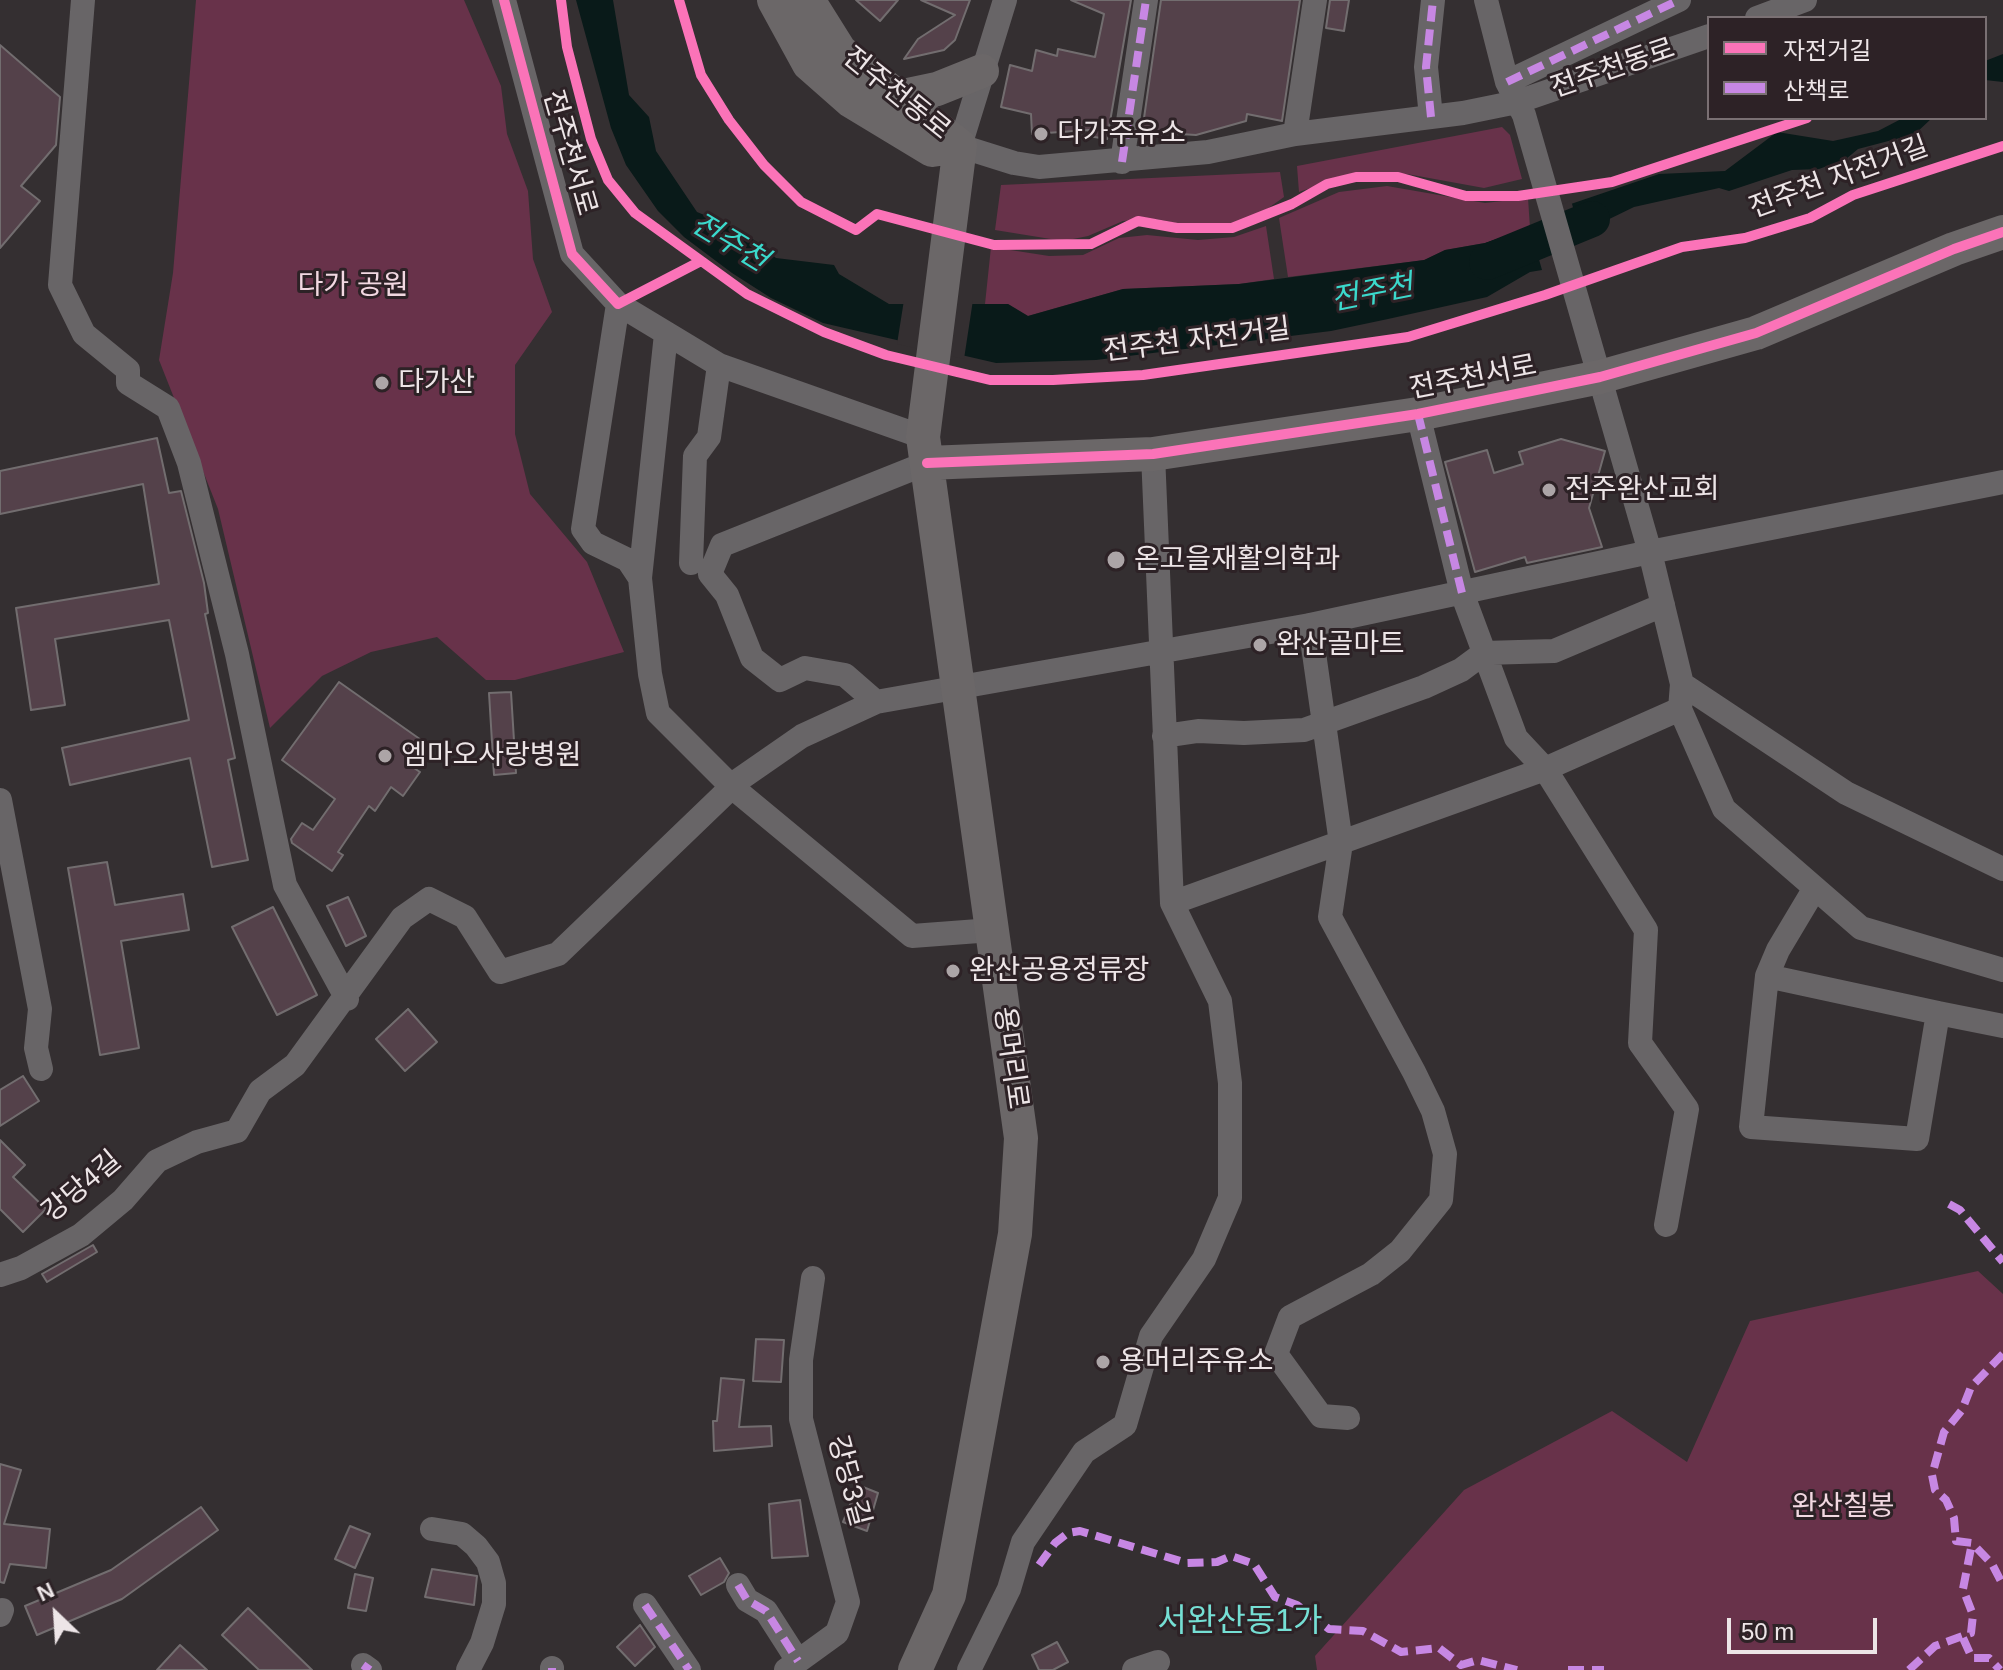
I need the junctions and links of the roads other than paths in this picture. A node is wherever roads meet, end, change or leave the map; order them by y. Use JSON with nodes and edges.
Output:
{"nodes":[{"id":1,"x":83,"y":0,"type":"edge"},
{"id":2,"x":504,"y":0,"type":"edge"},
{"id":3,"x":774,"y":0,"type":"edge"},
{"id":4,"x":808,"y":0,"type":"edge"},
{"id":5,"x":1005,"y":0,"type":"edge"},
{"id":6,"x":1146,"y":0,"type":"edge"},
{"id":7,"x":1433,"y":0,"type":"edge"},
{"id":8,"x":1486,"y":0,"type":"edge"},
{"id":9,"x":1805,"y":0,"type":"edge"},
{"id":10,"x":1315,"y":1,"type":"edge"},
{"id":11,"x":1675,"y":1,"type":"edge"},
{"id":12,"x":1762,"y":16,"type":"edge"},
{"id":13,"x":1707,"y":37,"type":"edge"},
{"id":14,"x":982,"y":71,"type":"junction"},
{"id":15,"x":899,"y":97,"type":"junction"},
{"id":16,"x":1516,"y":99,"type":"junction"},
{"id":17,"x":1431,"y":117,"type":"junction"},
{"id":18,"x":1295,"y":134,"type":"junction"},
{"id":19,"x":960,"y":146,"type":"junction"},
{"id":20,"x":1122,"y":162,"type":"junction"},
{"id":21,"x":2003,"y":232,"type":"edge"},
{"id":22,"x":618,"y":304,"type":"junction"},
{"id":23,"x":666,"y":334,"type":"junction"},
{"id":24,"x":719,"y":365,"type":"junction"},
{"id":25,"x":1600,"y":377,"type":"junction"},
{"id":26,"x":1418,"y":414,"type":"junction"},
{"id":27,"x":925,"y":435,"type":"junction"},
{"id":28,"x":1153,"y":454,"type":"junction"},
{"id":29,"x":2003,"y":482,"type":"edge"},
{"id":30,"x":1650,"y":552,"type":"junction"},
{"id":31,"x":691,"y":563,"type":"dead end"},
{"id":32,"x":640,"y":578,"type":"junction"},
{"id":33,"x":1462,"y":593,"type":"junction"},
{"id":34,"x":1663,"y":605,"type":"junction"},
{"id":35,"x":1310,"y":625,"type":"junction"},
{"id":36,"x":1159,"y":651,"type":"junction"},
{"id":37,"x":1484,"y":653,"type":"junction"},
{"id":38,"x":1682,"y":684,"type":"junction"},
{"id":39,"x":957,"y":687,"type":"junction"},
{"id":40,"x":876,"y":702,"type":"junction"},
{"id":41,"x":1680,"y":709,"type":"junction"},
{"id":42,"x":1324,"y":722,"type":"junction"},
{"id":43,"x":1164,"y":736,"type":"junction"},
{"id":44,"x":1545,"y":769,"type":"junction"},
{"id":45,"x":732,"y":787,"type":"junction"},
{"id":46,"x":0,"y":800,"type":"edge"},
{"id":47,"x":1341,"y":843,"type":"junction"},
{"id":48,"x":2003,"y":869,"type":"edge"},
{"id":49,"x":1815,"y":888,"type":"junction"},
{"id":50,"x":1172,"y":903,"type":"junction"},
{"id":51,"x":992,"y":930,"type":"junction"},
{"id":52,"x":2003,"y":970,"type":"edge"},
{"id":53,"x":1767,"y":976,"type":"junction"},
{"id":54,"x":347,"y":999,"type":"junction"},
{"id":55,"x":1938,"y":1013,"type":"junction"},
{"id":56,"x":2003,"y":1026,"type":"edge"},
{"id":57,"x":41,"y":1069,"type":"dead end"},
{"id":58,"x":1666,"y":1225,"type":"dead end"},
{"id":59,"x":0,"y":1275,"type":"edge"},
{"id":60,"x":813,"y":1278,"type":"dead end"},
{"id":61,"x":1348,"y":1418,"type":"dead end"},
{"id":62,"x":432,"y":1529,"type":"dead end"},
{"id":63,"x":738,"y":1585,"type":"dead end"},
{"id":64,"x":645,"y":1605,"type":"dead end"},
{"id":65,"x":1158,"y":1662,"type":"dead end"},
{"id":66,"x":792,"y":1666,"type":"edge"},
{"id":67,"x":468,"y":1670,"type":"edge"},
{"id":68,"x":689,"y":1670,"type":"edge"},
{"id":69,"x":915,"y":1670,"type":"edge"},
{"id":70,"x":969,"y":1670,"type":"edge"},
{"id":71,"x":1134,"y":1670,"type":"edge"}],
"edges":[{"from":1,"to":54,"type":"street"},
{"from":2,"to":22,"type":"street","name":"전주천서로"},
{"from":3,"to":19,"type":"street","name":"전주천동로"},
{"from":4,"to":15,"type":"street","name":"전주천동로"},
{"from":5,"to":14,"type":"street"},
{"from":6,"to":20,"type":"street"},
{"from":7,"to":17,"type":"street"},
{"from":8,"to":16,"type":"street","name":"전주천동로"},
{"from":9,"to":12,"type":"street"},
{"from":10,"to":18,"type":"street"},
{"from":11,"to":16,"type":"street","name":"전주천동로"},
{"from":13,"to":16,"type":"street","name":"전주천동로"},
{"from":14,"to":15,"type":"street"},
{"from":14,"to":19,"type":"street"},
{"from":15,"to":19,"type":"street","name":"전주천동로"},
{"from":16,"to":17,"type":"street","name":"전주천동로"},
{"from":16,"to":25,"type":"street"},
{"from":17,"to":18,"type":"street","name":"전주천동로"},
{"from":18,"to":20,"type":"street","name":"전주천동로"},
{"from":19,"to":20,"type":"street","name":"전주천동로"},
{"from":19,"to":27,"type":"street","name":"용머리로"},
{"from":21,"to":25,"type":"street","name":"전주천서로"},
{"from":22,"to":23,"type":"street","name":"전주천서로"},
{"from":22,"to":32,"type":"street"},
{"from":23,"to":24,"type":"street","name":"전주천서로"},
{"from":23,"to":32,"type":"street"},
{"from":24,"to":27,"type":"street","name":"전주천서로"},
{"from":24,"to":31,"type":"street"},
{"from":25,"to":26,"type":"street","name":"전주천서로"},
{"from":25,"to":30,"type":"street"},
{"from":26,"to":28,"type":"street","name":"전주천서로"},
{"from":26,"to":33,"type":"street"},
{"from":27,"to":28,"type":"street","name":"전주천서로"},
{"from":27,"to":39,"type":"street","name":"용머리로"},
{"from":27,"to":40,"type":"street"},
{"from":28,"to":36,"type":"street"},
{"from":29,"to":30,"type":"street"},
{"from":30,"to":33,"type":"street"},
{"from":30,"to":34,"type":"street"},
{"from":32,"to":45,"type":"street"},
{"from":33,"to":35,"type":"street"},
{"from":33,"to":37,"type":"street"},
{"from":34,"to":37,"type":"street"},
{"from":34,"to":38,"type":"street"},
{"from":35,"to":36,"type":"street"},
{"from":35,"to":42,"type":"street"},
{"from":36,"to":39,"type":"street"},
{"from":36,"to":43,"type":"street"},
{"from":37,"to":42,"type":"street"},
{"from":37,"to":44,"type":"street"},
{"from":38,"to":41,"type":"street"},
{"from":38,"to":48,"type":"street"},
{"from":39,"to":40,"type":"street"},
{"from":39,"to":51,"type":"street","name":"용머리로"},
{"from":40,"to":45,"type":"street"},
{"from":41,"to":44,"type":"street"},
{"from":41,"to":49,"type":"street"},
{"from":42,"to":43,"type":"street"},
{"from":42,"to":47,"type":"street"},
{"from":43,"to":50,"type":"street"},
{"from":44,"to":47,"type":"street"},
{"from":44,"to":58,"type":"street"},
{"from":45,"to":51,"type":"street"},
{"from":45,"to":54,"type":"street"},
{"from":46,"to":57,"type":"street"},
{"from":47,"to":50,"type":"street"},
{"from":47,"to":61,"type":"street"},
{"from":49,"to":52,"type":"street"},
{"from":49,"to":53,"type":"street"},
{"from":50,"to":70,"type":"street"},
{"from":51,"to":69,"type":"street","name":"용머리로"},
{"from":53,"to":55,"type":"street"},
{"from":53,"to":55,"type":"street"},
{"from":54,"to":59,"type":"street","name":"강당4길"},
{"from":55,"to":56,"type":"street"},
{"from":60,"to":66,"type":"street","name":"강당3길"},
{"from":62,"to":67,"type":"street"},
{"from":63,"to":66,"type":"street"},
{"from":64,"to":68,"type":"street"},
{"from":65,"to":71,"type":"street"}]}
